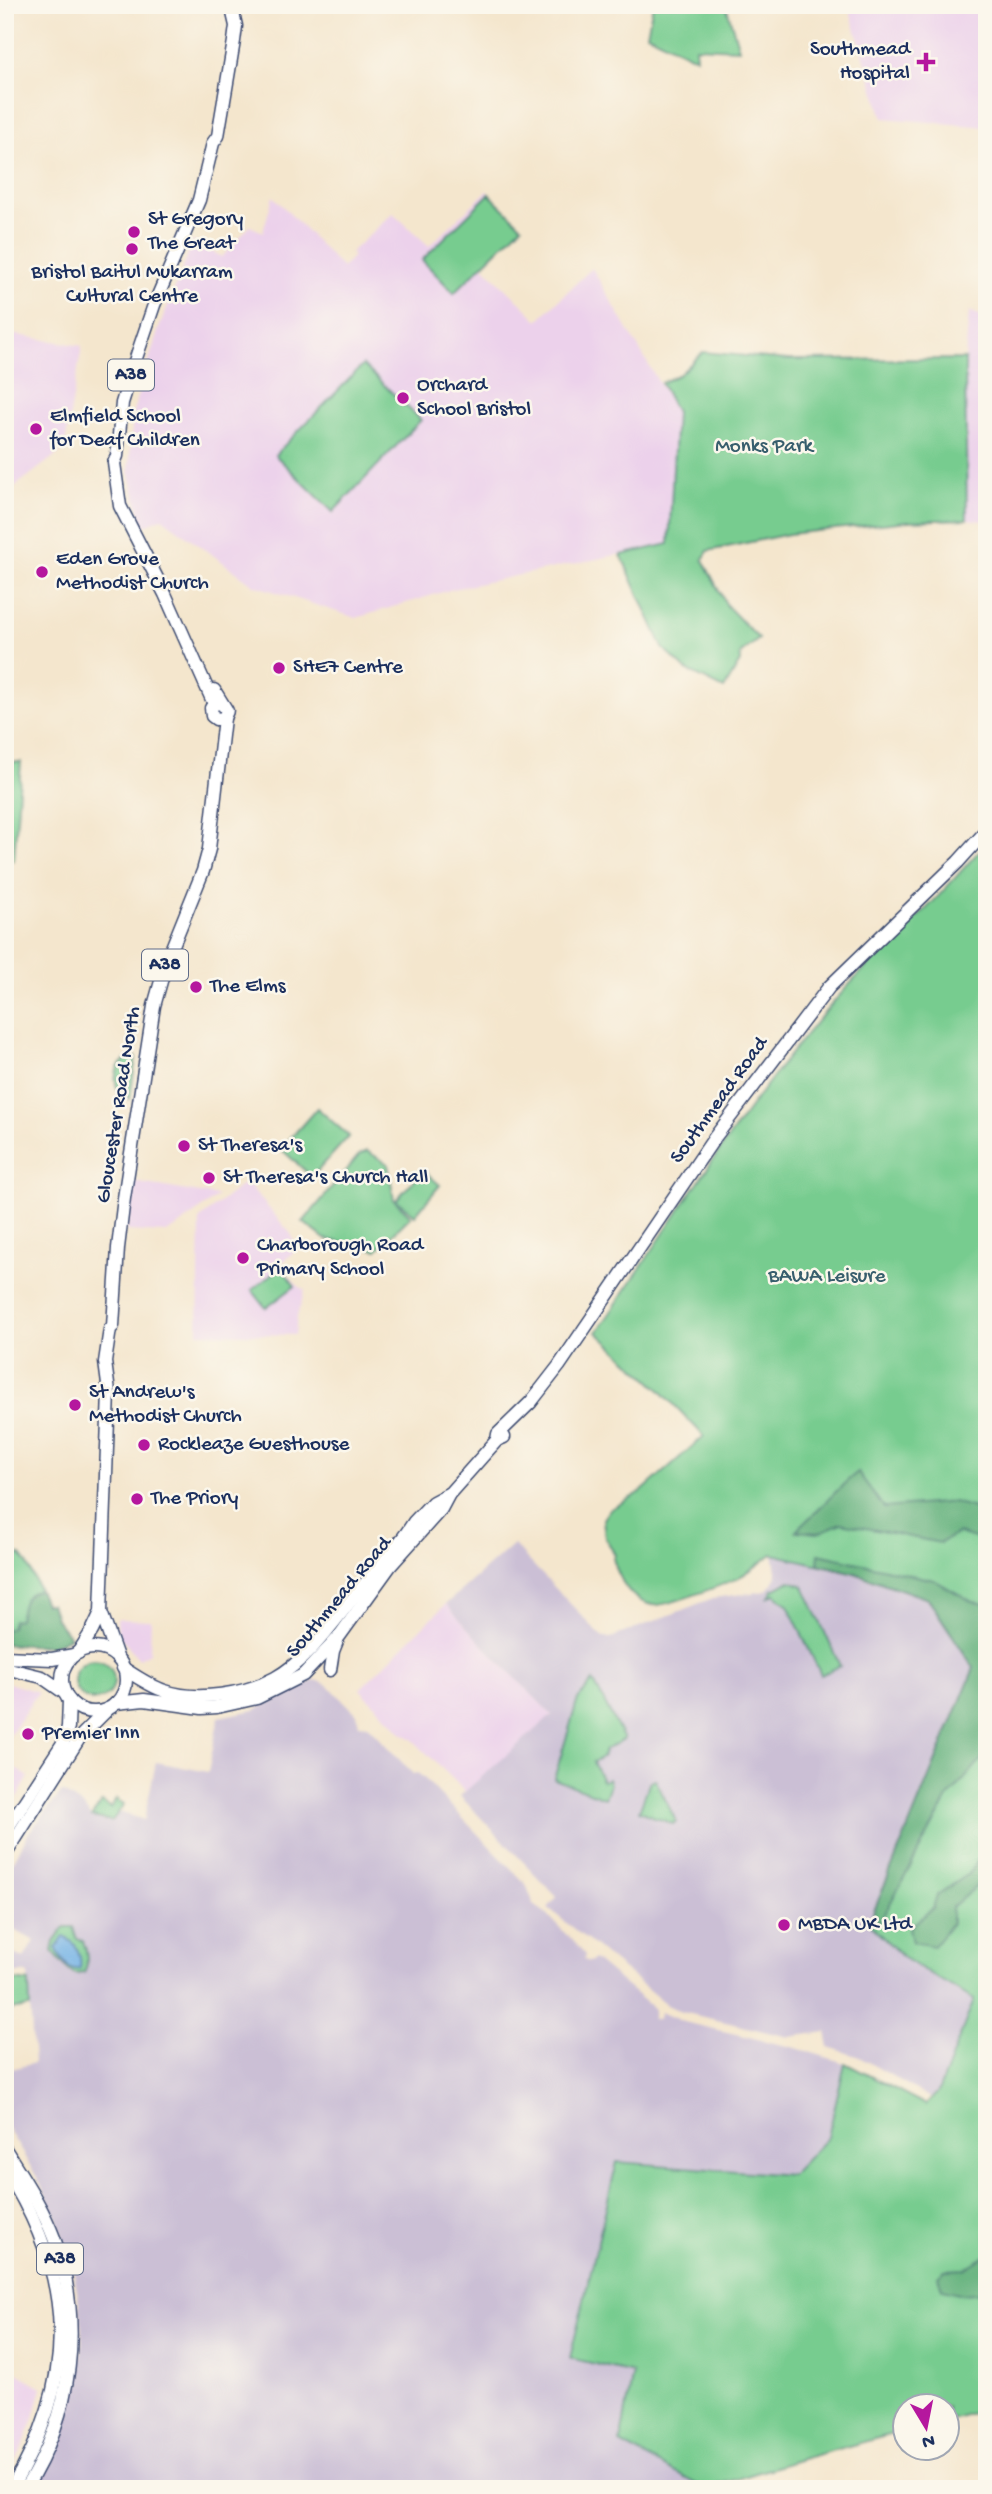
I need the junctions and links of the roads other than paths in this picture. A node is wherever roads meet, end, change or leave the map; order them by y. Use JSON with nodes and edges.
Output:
{"nodes":[{"id":1,"x":234,"y":9,"type":"edge"},
{"id":2,"x":987,"y":830,"type":"edge"},
{"id":3,"x":449,"y":1494,"type":"junction"},
{"id":4,"x":428,"y":1524,"type":"junction"},
{"id":5,"x":408,"y":1531,"type":"junction"},
{"id":6,"x":101,"y":1612,"type":"junction"},
{"id":7,"x":338,"y":1638,"type":"junction"},
{"id":8,"x":76,"y":1654,"type":"junction"},
{"id":9,"x":5,"y":1657,"type":"edge"},
{"id":10,"x":121,"y":1664,"type":"junction"},
{"id":11,"x":5,"y":1668,"type":"edge"},
{"id":12,"x":330,"y":1670,"type":"dead end"},
{"id":13,"x":67,"y":1697,"type":"junction"},
{"id":14,"x":112,"y":1706,"type":"junction"},
{"id":15,"x":5,"y":1832,"type":"edge"},
{"id":16,"x":5,"y":1855,"type":"edge"},
{"id":17,"x":5,"y":2149,"type":"edge"},
{"id":18,"x":5,"y":2169,"type":"edge"},
{"id":19,"x":11,"y":2489,"type":"edge"},
{"id":20,"x":25,"y":2489,"type":"edge"}],
"edges":[{"from":1,"to":6,"type":"main road","name":"Gloucester Road North","number":"A38"},
{"from":2,"to":3,"type":"main road","name":"Southmead Road"},
{"from":3,"to":4,"type":"main road","name":"Southmead Road"},
{"from":3,"to":5,"type":"main road","name":"Southmead Road"},
{"from":4,"to":5,"type":"main road"},
{"from":4,"to":7,"type":"main road","name":"Southmead Road"},
{"from":5,"to":10,"type":"main road","name":"Southmead Road"},
{"from":6,"to":8,"type":"main road","name":"Gloucester Road North","number":"A38"},
{"from":6,"to":10,"type":"main road","name":"Gloucester Road North","number":"A38"},
{"from":7,"to":12,"type":"main road"},
{"from":7,"to":14,"type":"main road","name":"Southmead Road"},
{"from":8,"to":9,"type":"main road"},
{"from":8,"to":10,"type":"main road"},
{"from":8,"to":13,"type":"main road"},
{"from":10,"to":14,"type":"main road"},
{"from":11,"to":13,"type":"main road"},
{"from":13,"to":14,"type":"main road"},
{"from":13,"to":15,"type":"main road"},
{"from":14,"to":16,"type":"main road"},
{"from":17,"to":20,"type":"main road","number":"A38"},
{"from":18,"to":19,"type":"main road","number":"A38"}]}
